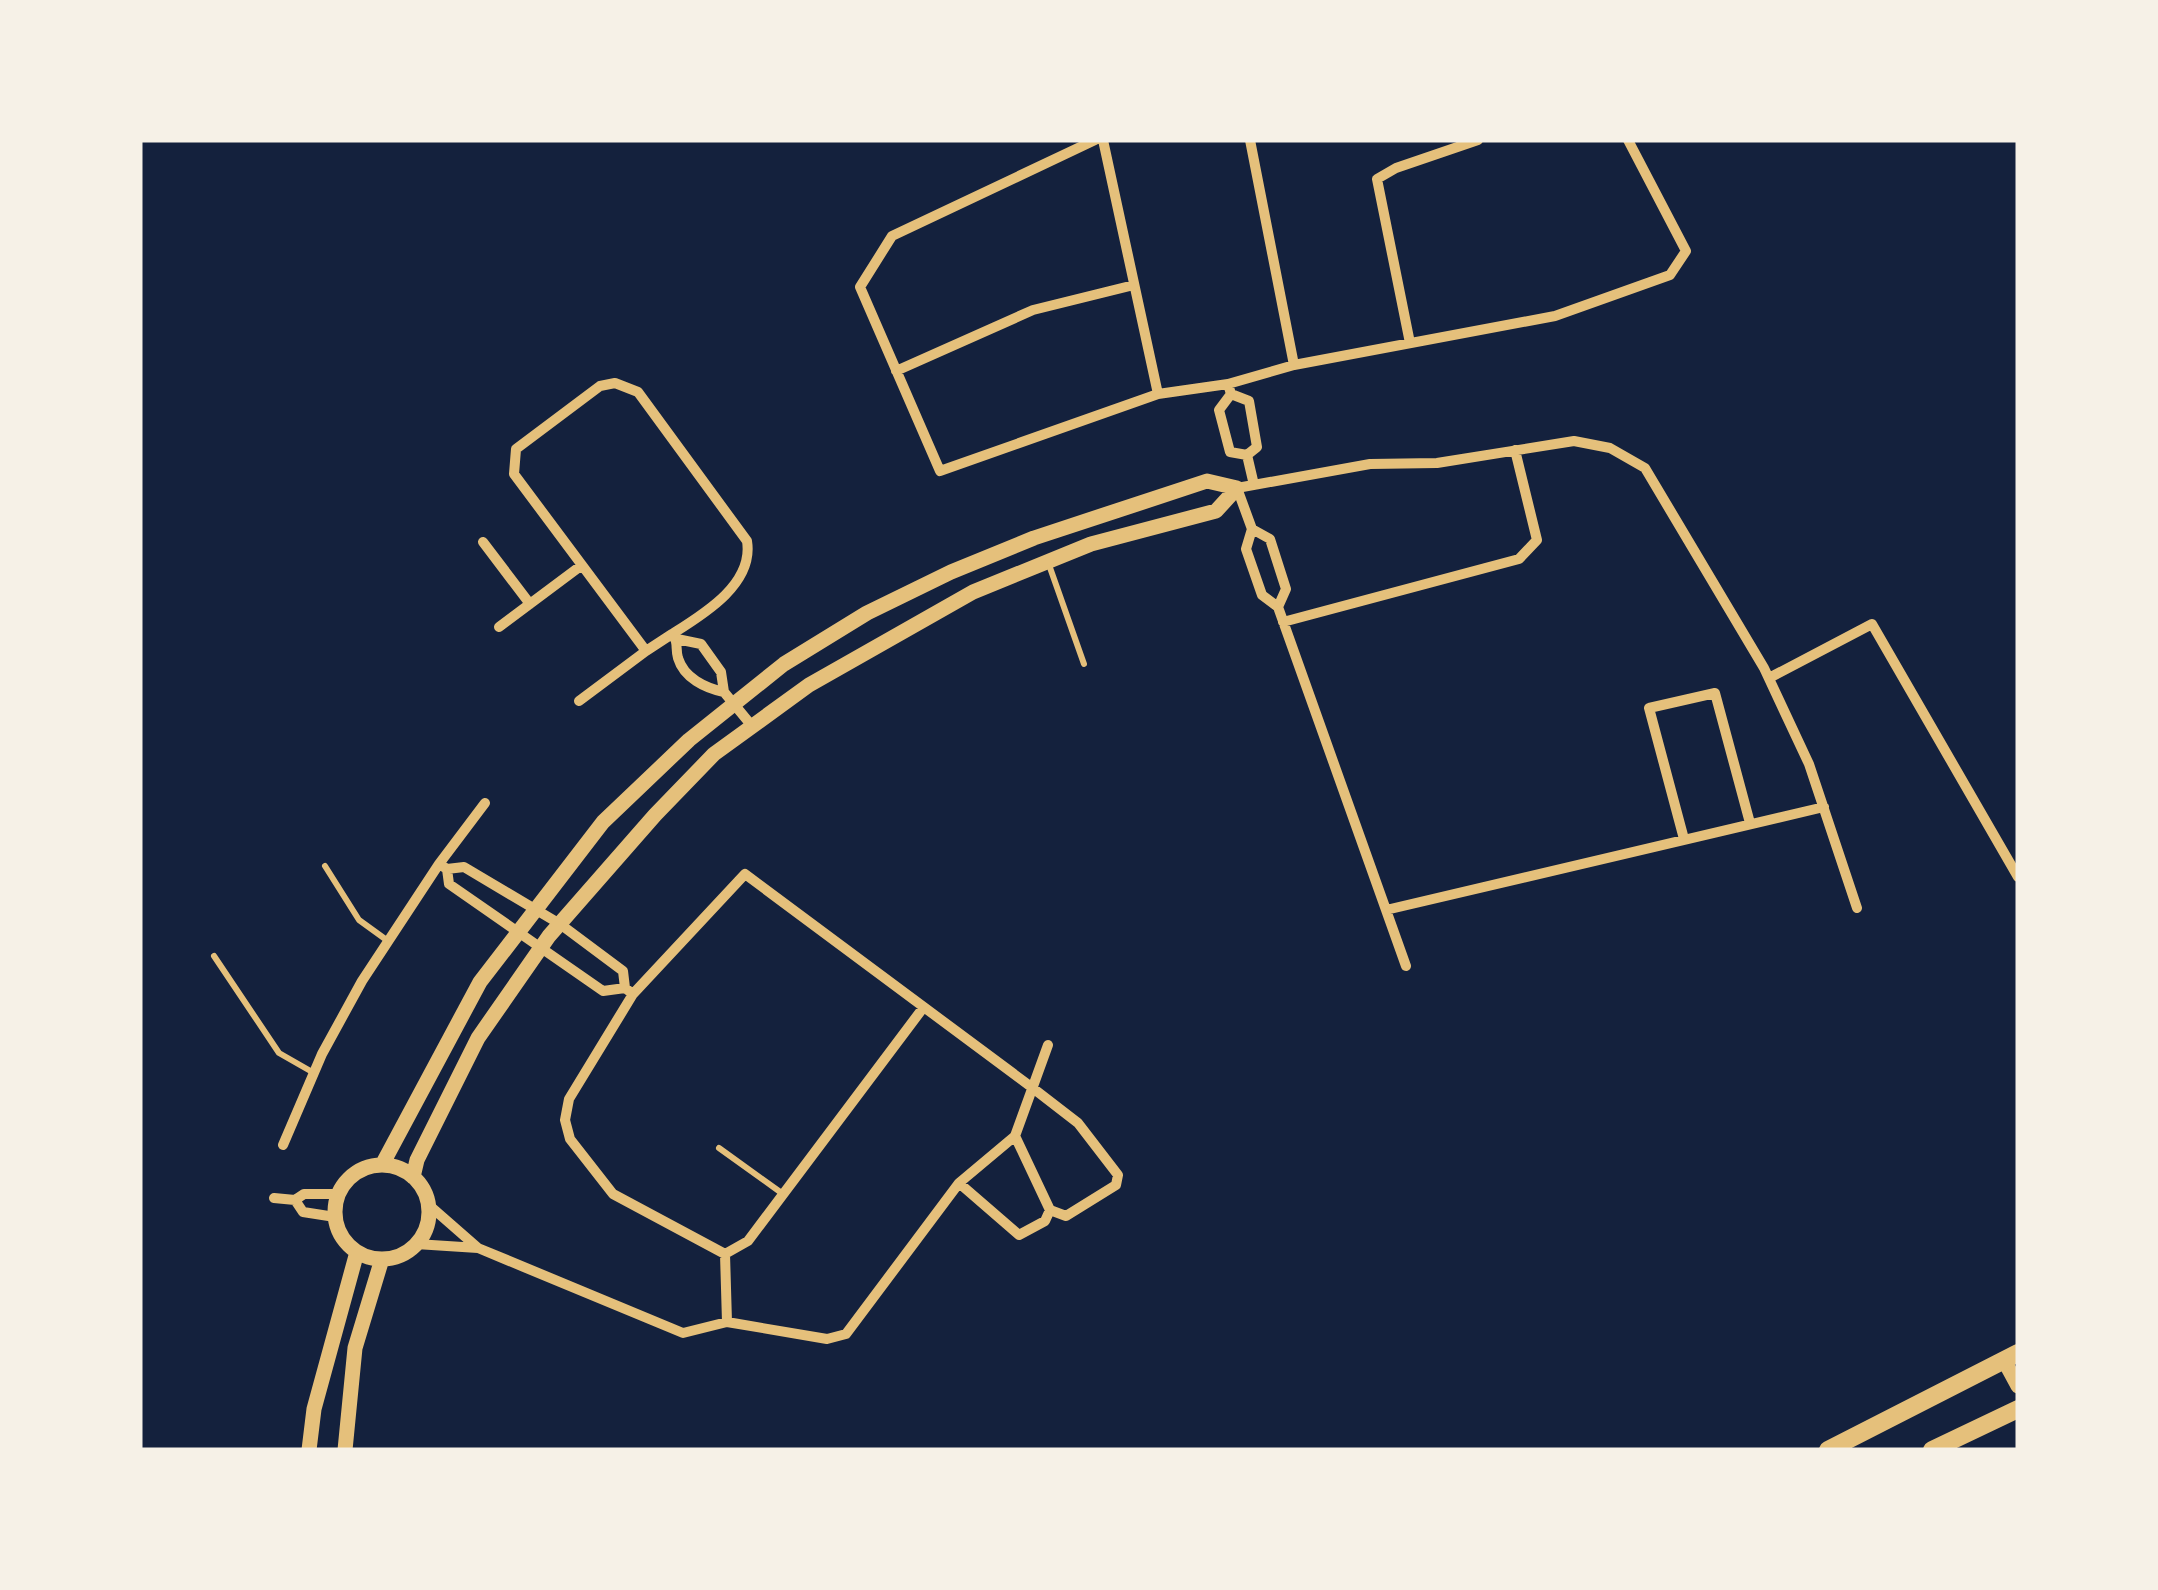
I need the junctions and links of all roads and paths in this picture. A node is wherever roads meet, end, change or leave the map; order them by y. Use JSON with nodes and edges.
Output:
{"nodes":[{"id":1,"x":1095,"y":140,"type":"edge"},
{"id":2,"x":1103,"y":140,"type":"edge"},
{"id":3,"x":1250,"y":140,"type":"edge"},
{"id":4,"x":1478,"y":140,"type":"edge"},
{"id":5,"x":1628,"y":140,"type":"edge"},
{"id":6,"x":1134,"y":285,"type":"junction"},
{"id":7,"x":1410,"y":343,"type":"junction"},
{"id":8,"x":1294,"y":365,"type":"junction"},
{"id":9,"x":896,"y":371,"type":"junction"},
{"id":10,"x":1229,"y":389,"type":"junction"},
{"id":11,"x":1158,"y":394,"type":"junction"},
{"id":12,"x":1516,"y":450,"type":"junction"},
{"id":13,"x":1247,"y":456,"type":"junction"},
{"id":14,"x":1254,"y":485,"type":"junction"},
{"id":15,"x":1237,"y":488,"type":"junction"},
{"id":16,"x":1252,"y":530,"type":"junction"},
{"id":17,"x":483,"y":542,"type":"dead end"},
{"id":18,"x":1047,"y":561,"type":"junction"},
{"id":19,"x":582,"y":564,"type":"junction"},
{"id":20,"x":530,"y":604,"type":"junction"},
{"id":21,"x":1278,"y":608,"type":"junction"},
{"id":22,"x":1283,"y":622,"type":"junction"},
{"id":23,"x":499,"y":627,"type":"dead end"},
{"id":24,"x":674,"y":636,"type":"junction"},
{"id":25,"x":646,"y":650,"type":"junction"},
{"id":26,"x":1084,"y":664,"type":"dead end"},
{"id":27,"x":1769,"y":678,"type":"junction"},
{"id":28,"x":729,"y":698,"type":"junction"},
{"id":29,"x":579,"y":701,"type":"dead end"},
{"id":30,"x":752,"y":726,"type":"junction"},
{"id":31,"x":485,"y":803,"type":"dead end"},
{"id":32,"x":1824,"y":807,"type":"junction"},
{"id":33,"x":1750,"y":823,"type":"junction"},
{"id":34,"x":1684,"y":838,"type":"junction"},
{"id":35,"x":324,"y":866,"type":"dead end"},
{"id":36,"x":443,"y":866,"type":"junction"},
{"id":37,"x":2018,"y":877,"type":"edge"},
{"id":38,"x":1857,"y":908,"type":"dead end"},
{"id":39,"x":535,"y":910,"type":"junction"},
{"id":40,"x":1386,"y":910,"type":"junction"},
{"id":41,"x":560,"y":924,"type":"junction"},
{"id":42,"x":518,"y":932,"type":"junction"},
{"id":43,"x":388,"y":941,"type":"junction"},
{"id":44,"x":540,"y":948,"type":"junction"},
{"id":45,"x":214,"y":956,"type":"dead end"},
{"id":46,"x":1406,"y":966,"type":"dead end"},
{"id":47,"x":629,"y":991,"type":"junction"},
{"id":48,"x":923,"y":1008,"type":"junction"},
{"id":49,"x":1048,"y":1045,"type":"dead end"},
{"id":50,"x":314,"y":1072,"type":"junction"},
{"id":51,"x":1034,"y":1089,"type":"junction"},
{"id":52,"x":1015,"y":1136,"type":"junction"},
{"id":53,"x":283,"y":1144,"type":"dead end"},
{"id":54,"x":719,"y":1148,"type":"dead end"},
{"id":55,"x":382,"y":1166,"type":"junction"},
{"id":56,"x":414,"y":1177,"type":"junction"},
{"id":57,"x":959,"y":1184,"type":"junction"},
{"id":58,"x":339,"y":1194,"type":"junction"},
{"id":59,"x":784,"y":1194,"type":"junction"},
{"id":60,"x":274,"y":1198,"type":"dead end"},
{"id":61,"x":295,"y":1200,"type":"junction"},
{"id":62,"x":430,"y":1206,"type":"junction"},
{"id":63,"x":1050,"y":1210,"type":"junction"},
{"id":64,"x":335,"y":1217,"type":"junction"},
{"id":65,"x":416,"y":1244,"type":"junction"},
{"id":66,"x":478,"y":1248,"type":"junction"},
{"id":67,"x":357,"y":1252,"type":"junction"},
{"id":68,"x":724,"y":1254,"type":"junction"},
{"id":69,"x":382,"y":1259,"type":"junction"},
{"id":70,"x":727,"y":1322,"type":"junction"},
{"id":71,"x":2011,"y":1357,"type":"edge"},
{"id":72,"x":2018,"y":1386,"type":"edge"},
{"id":73,"x":2018,"y":1409,"type":"edge"},
{"id":74,"x":310,"y":1450,"type":"edge"},
{"id":75,"x":345,"y":1450,"type":"edge"},
{"id":76,"x":1828,"y":1450,"type":"edge"},
{"id":77,"x":1932,"y":1450,"type":"edge"}],
"edges":[{"from":1,"to":9,"type":"street"},
{"from":2,"to":6,"type":"street"},
{"from":3,"to":8,"type":"street"},
{"from":4,"to":7,"type":"street"},
{"from":5,"to":7,"type":"street"},
{"from":6,"to":9,"type":"street"},
{"from":6,"to":11,"type":"street"},
{"from":7,"to":8,"type":"street"},
{"from":8,"to":10,"type":"street"},
{"from":9,"to":11,"type":"street"},
{"from":10,"to":11,"type":"street"},
{"from":10,"to":13,"type":"street"},
{"from":10,"to":13,"type":"street"},
{"from":12,"to":14,"type":"street"},
{"from":12,"to":22,"type":"street"},
{"from":12,"to":27,"type":"street"},
{"from":13,"to":14,"type":"street"},
{"from":14,"to":15,"type":"street"},
{"from":15,"to":16,"type":"street"},
{"from":15,"to":18,"type":"street"},
{"from":15,"to":28,"type":"street"},
{"from":16,"to":21,"type":"street"},
{"from":16,"to":21,"type":"street"},
{"from":17,"to":20,"type":"street"},
{"from":18,"to":26,"type":"lane"},
{"from":18,"to":30,"type":"street"},
{"from":19,"to":20,"type":"street"},
{"from":19,"to":24,"type":"street"},
{"from":19,"to":25,"type":"street"},
{"from":20,"to":23,"type":"street"},
{"from":21,"to":22,"type":"street"},
{"from":22,"to":40,"type":"street"},
{"from":24,"to":25,"type":"street"},
{"from":24,"to":28,"type":"street"},
{"from":24,"to":28,"type":"street"},
{"from":25,"to":29,"type":"street"},
{"from":27,"to":32,"type":"street"},
{"from":27,"to":37,"type":"street"},
{"from":28,"to":30,"type":"street"},
{"from":28,"to":39,"type":"street"},
{"from":30,"to":41,"type":"street"},
{"from":31,"to":36,"type":"street"},
{"from":32,"to":33,"type":"street"},
{"from":32,"to":38,"type":"street"},
{"from":33,"to":34,"type":"street"},
{"from":33,"to":34,"type":"street"},
{"from":34,"to":40,"type":"street"},
{"from":35,"to":43,"type":"lane"},
{"from":36,"to":39,"type":"street"},
{"from":36,"to":42,"type":"street"},
{"from":36,"to":43,"type":"street"},
{"from":39,"to":41,"type":"street"},
{"from":39,"to":42,"type":"street"},
{"from":40,"to":46,"type":"street"},
{"from":41,"to":44,"type":"street"},
{"from":41,"to":47,"type":"street"},
{"from":42,"to":44,"type":"street"},
{"from":42,"to":55,"type":"street"},
{"from":43,"to":50,"type":"street"},
{"from":44,"to":47,"type":"street"},
{"from":44,"to":56,"type":"street"},
{"from":45,"to":50,"type":"lane"},
{"from":47,"to":48,"type":"street"},
{"from":47,"to":68,"type":"street"},
{"from":48,"to":51,"type":"street"},
{"from":48,"to":59,"type":"street"},
{"from":49,"to":51,"type":"street"},
{"from":50,"to":53,"type":"street"},
{"from":51,"to":52,"type":"street"},
{"from":51,"to":63,"type":"street"},
{"from":52,"to":57,"type":"street"},
{"from":52,"to":63,"type":"street"},
{"from":54,"to":59,"type":"lane"},
{"from":55,"to":56,"type":"street"},
{"from":55,"to":58,"type":"street"},
{"from":56,"to":62,"type":"street"},
{"from":57,"to":63,"type":"street"},
{"from":57,"to":70,"type":"street"},
{"from":58,"to":61,"type":"street"},
{"from":58,"to":64,"type":"street"},
{"from":59,"to":68,"type":"street"},
{"from":60,"to":61,"type":"street"},
{"from":61,"to":64,"type":"street"},
{"from":62,"to":65,"type":"street"},
{"from":62,"to":66,"type":"street"},
{"from":64,"to":67,"type":"street"},
{"from":65,"to":66,"type":"street"},
{"from":65,"to":69,"type":"street"},
{"from":66,"to":70,"type":"street"},
{"from":67,"to":69,"type":"street"},
{"from":67,"to":74,"type":"street"},
{"from":68,"to":70,"type":"street"},
{"from":69,"to":75,"type":"street"},
{"from":71,"to":72,"type":"street"},
{"from":71,"to":76,"type":"main road"},
{"from":73,"to":77,"type":"main road"}]}
